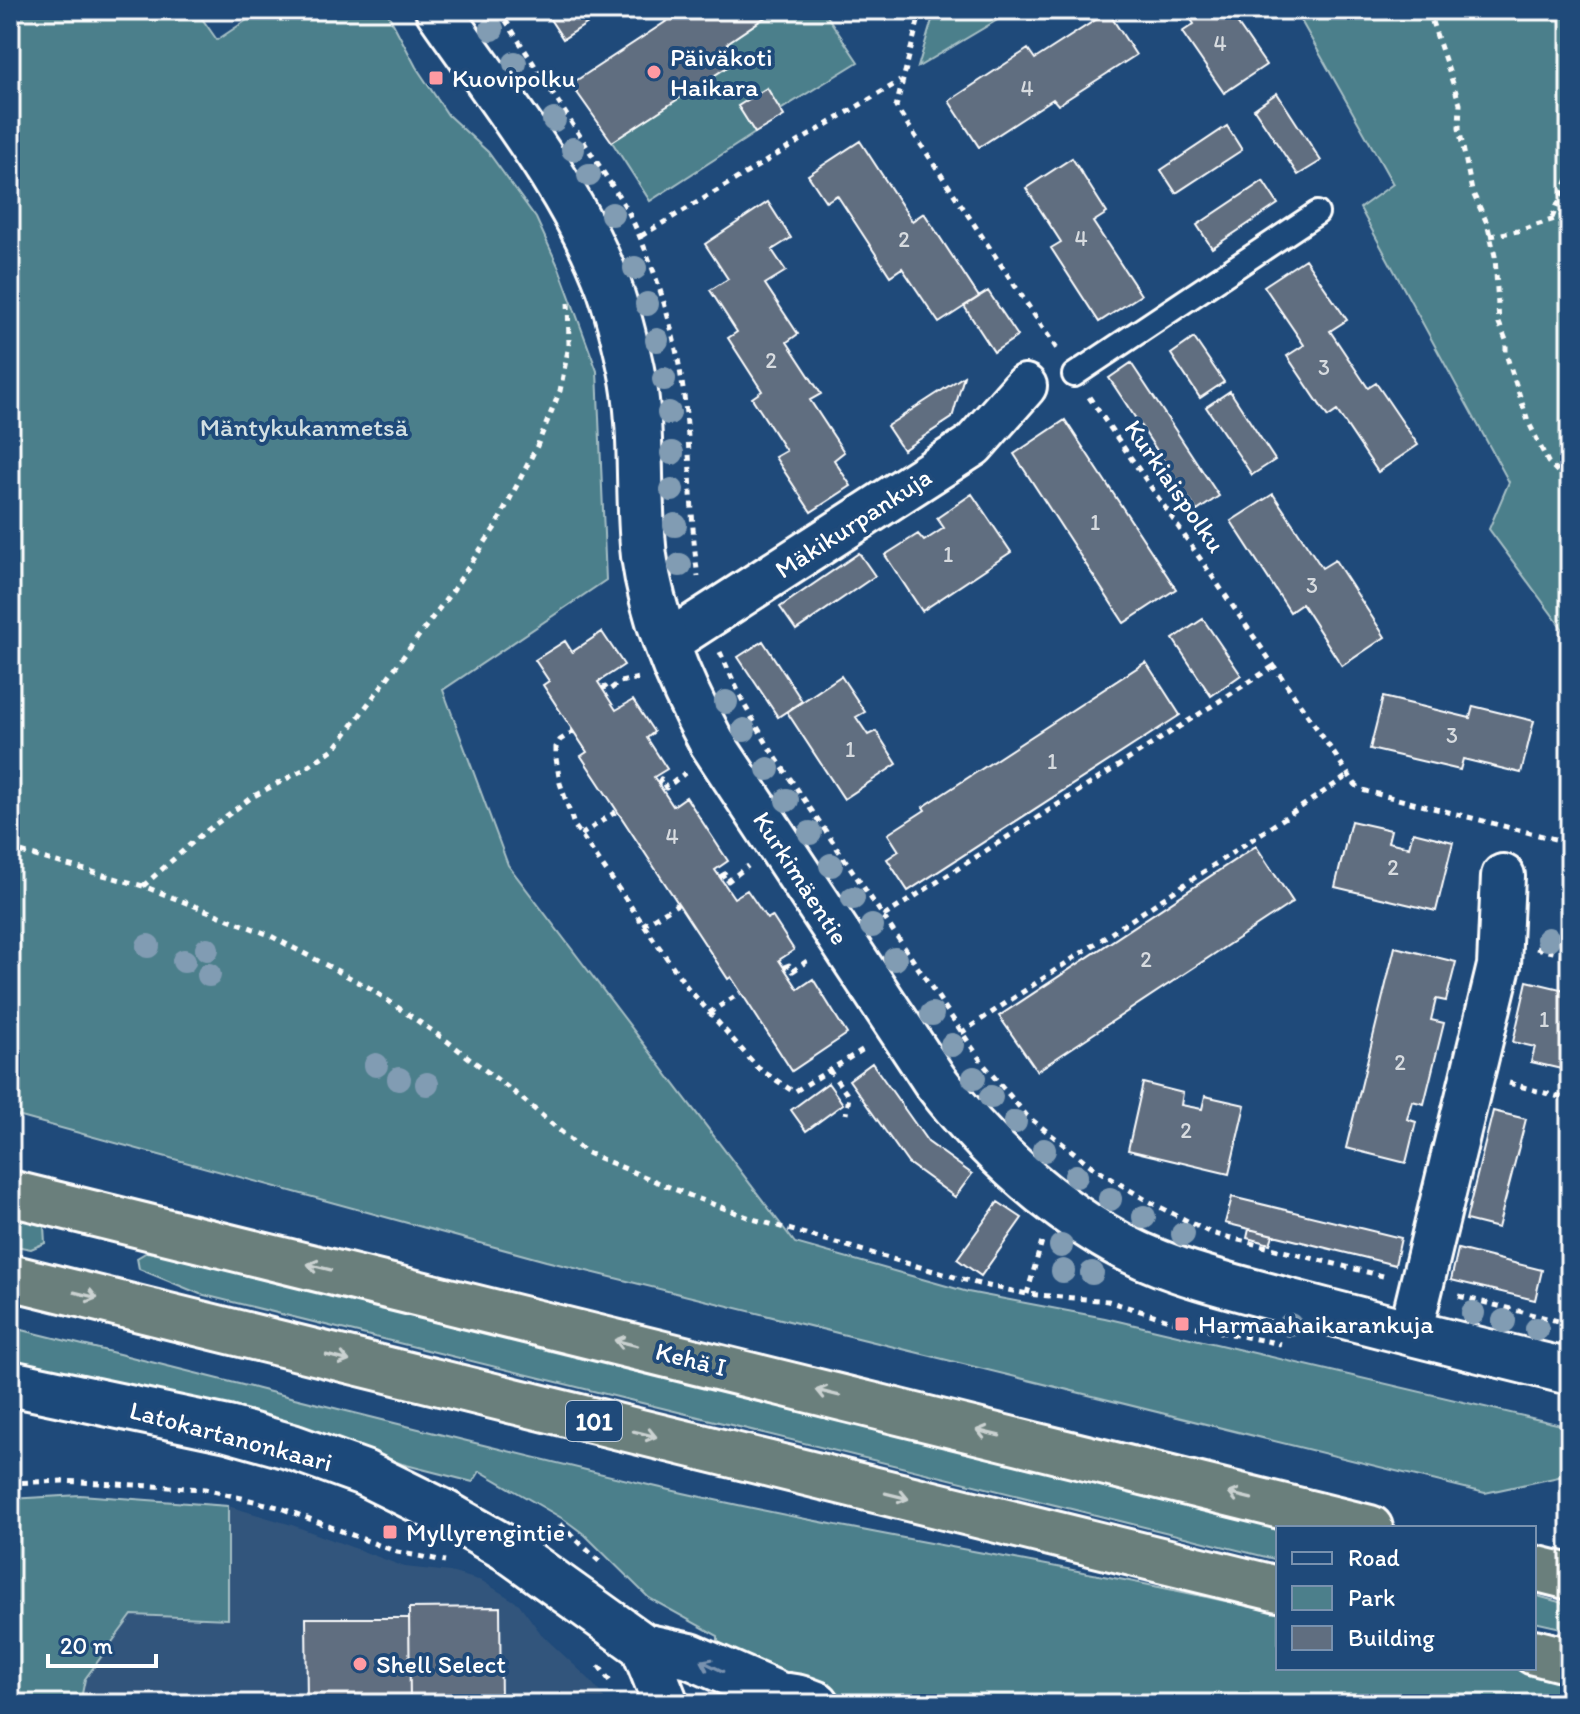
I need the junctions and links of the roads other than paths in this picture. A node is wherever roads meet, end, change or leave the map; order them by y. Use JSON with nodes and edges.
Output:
{"nodes":[{"id":1,"x":438,"y":10,"type":"edge"},
{"id":2,"x":1317,"y":213,"type":"dead end"},
{"id":3,"x":1074,"y":375,"type":"road end"},
{"id":4,"x":1025,"y":386,"type":"dead end"},
{"id":5,"x":659,"y":659,"type":"junction"},
{"id":6,"x":1503,"y":876,"type":"dead end"},
{"id":7,"x":10,"y":1182,"type":"edge"},
{"id":8,"x":10,"y":1193,"type":"edge"},
{"id":9,"x":90,"y":1212,"type":"junction"},
{"id":10,"x":10,"y":1277,"type":"edge"},
{"id":11,"x":1410,"y":1333,"type":"junction"},
{"id":12,"x":1570,"y":1372,"type":"edge"},
{"id":13,"x":10,"y":1383,"type":"edge"},
{"id":14,"x":1362,"y":1526,"type":"edge"},
{"id":15,"x":1536,"y":1568,"type":"edge"},
{"id":16,"x":1570,"y":1577,"type":"edge"},
{"id":17,"x":1276,"y":1589,"type":"edge"},
{"id":18,"x":643,"y":1646,"type":"junction"},
{"id":19,"x":1536,"y":1652,"type":"edge"},
{"id":20,"x":1570,"y":1661,"type":"edge"},
{"id":21,"x":798,"y":1700,"type":"edge"},
{"id":22,"x":666,"y":1704,"type":"edge"},
{"id":23,"x":737,"y":1704,"type":"edge"}],
"edges":[{"from":1,"to":5,"type":"street","name":"Kurkimäentie"},
{"from":2,"to":3,"type":"lane"},
{"from":4,"to":5,"type":"street","name":"Mäkikurpankuja"},
{"from":5,"to":11,"type":"street","name":"Kurkimäentie"},
{"from":6,"to":11,"type":"street"},
{"from":7,"to":9,"type":"highway"},
{"from":8,"to":9,"type":"highway","name":"Kehä I"},
{"from":14,"to":9,"type":"highway","name":"Kehä I","one_way":true},
{"from":10,"to":17,"type":"highway","number":"101","one_way":true},
{"from":11,"to":12,"type":"street","name":"Kurkimäentie"},
{"from":13,"to":18,"type":"street","name":"Latokartanonkaari"},
{"from":15,"to":16,"type":"highway"},
{"from":21,"to":18,"type":"street","name":"Latokartanonkaari","one_way":true},
{"from":18,"to":22,"type":"street"},
{"from":19,"to":20,"type":"highway"},
{"from":21,"to":23,"type":"street"}]}
